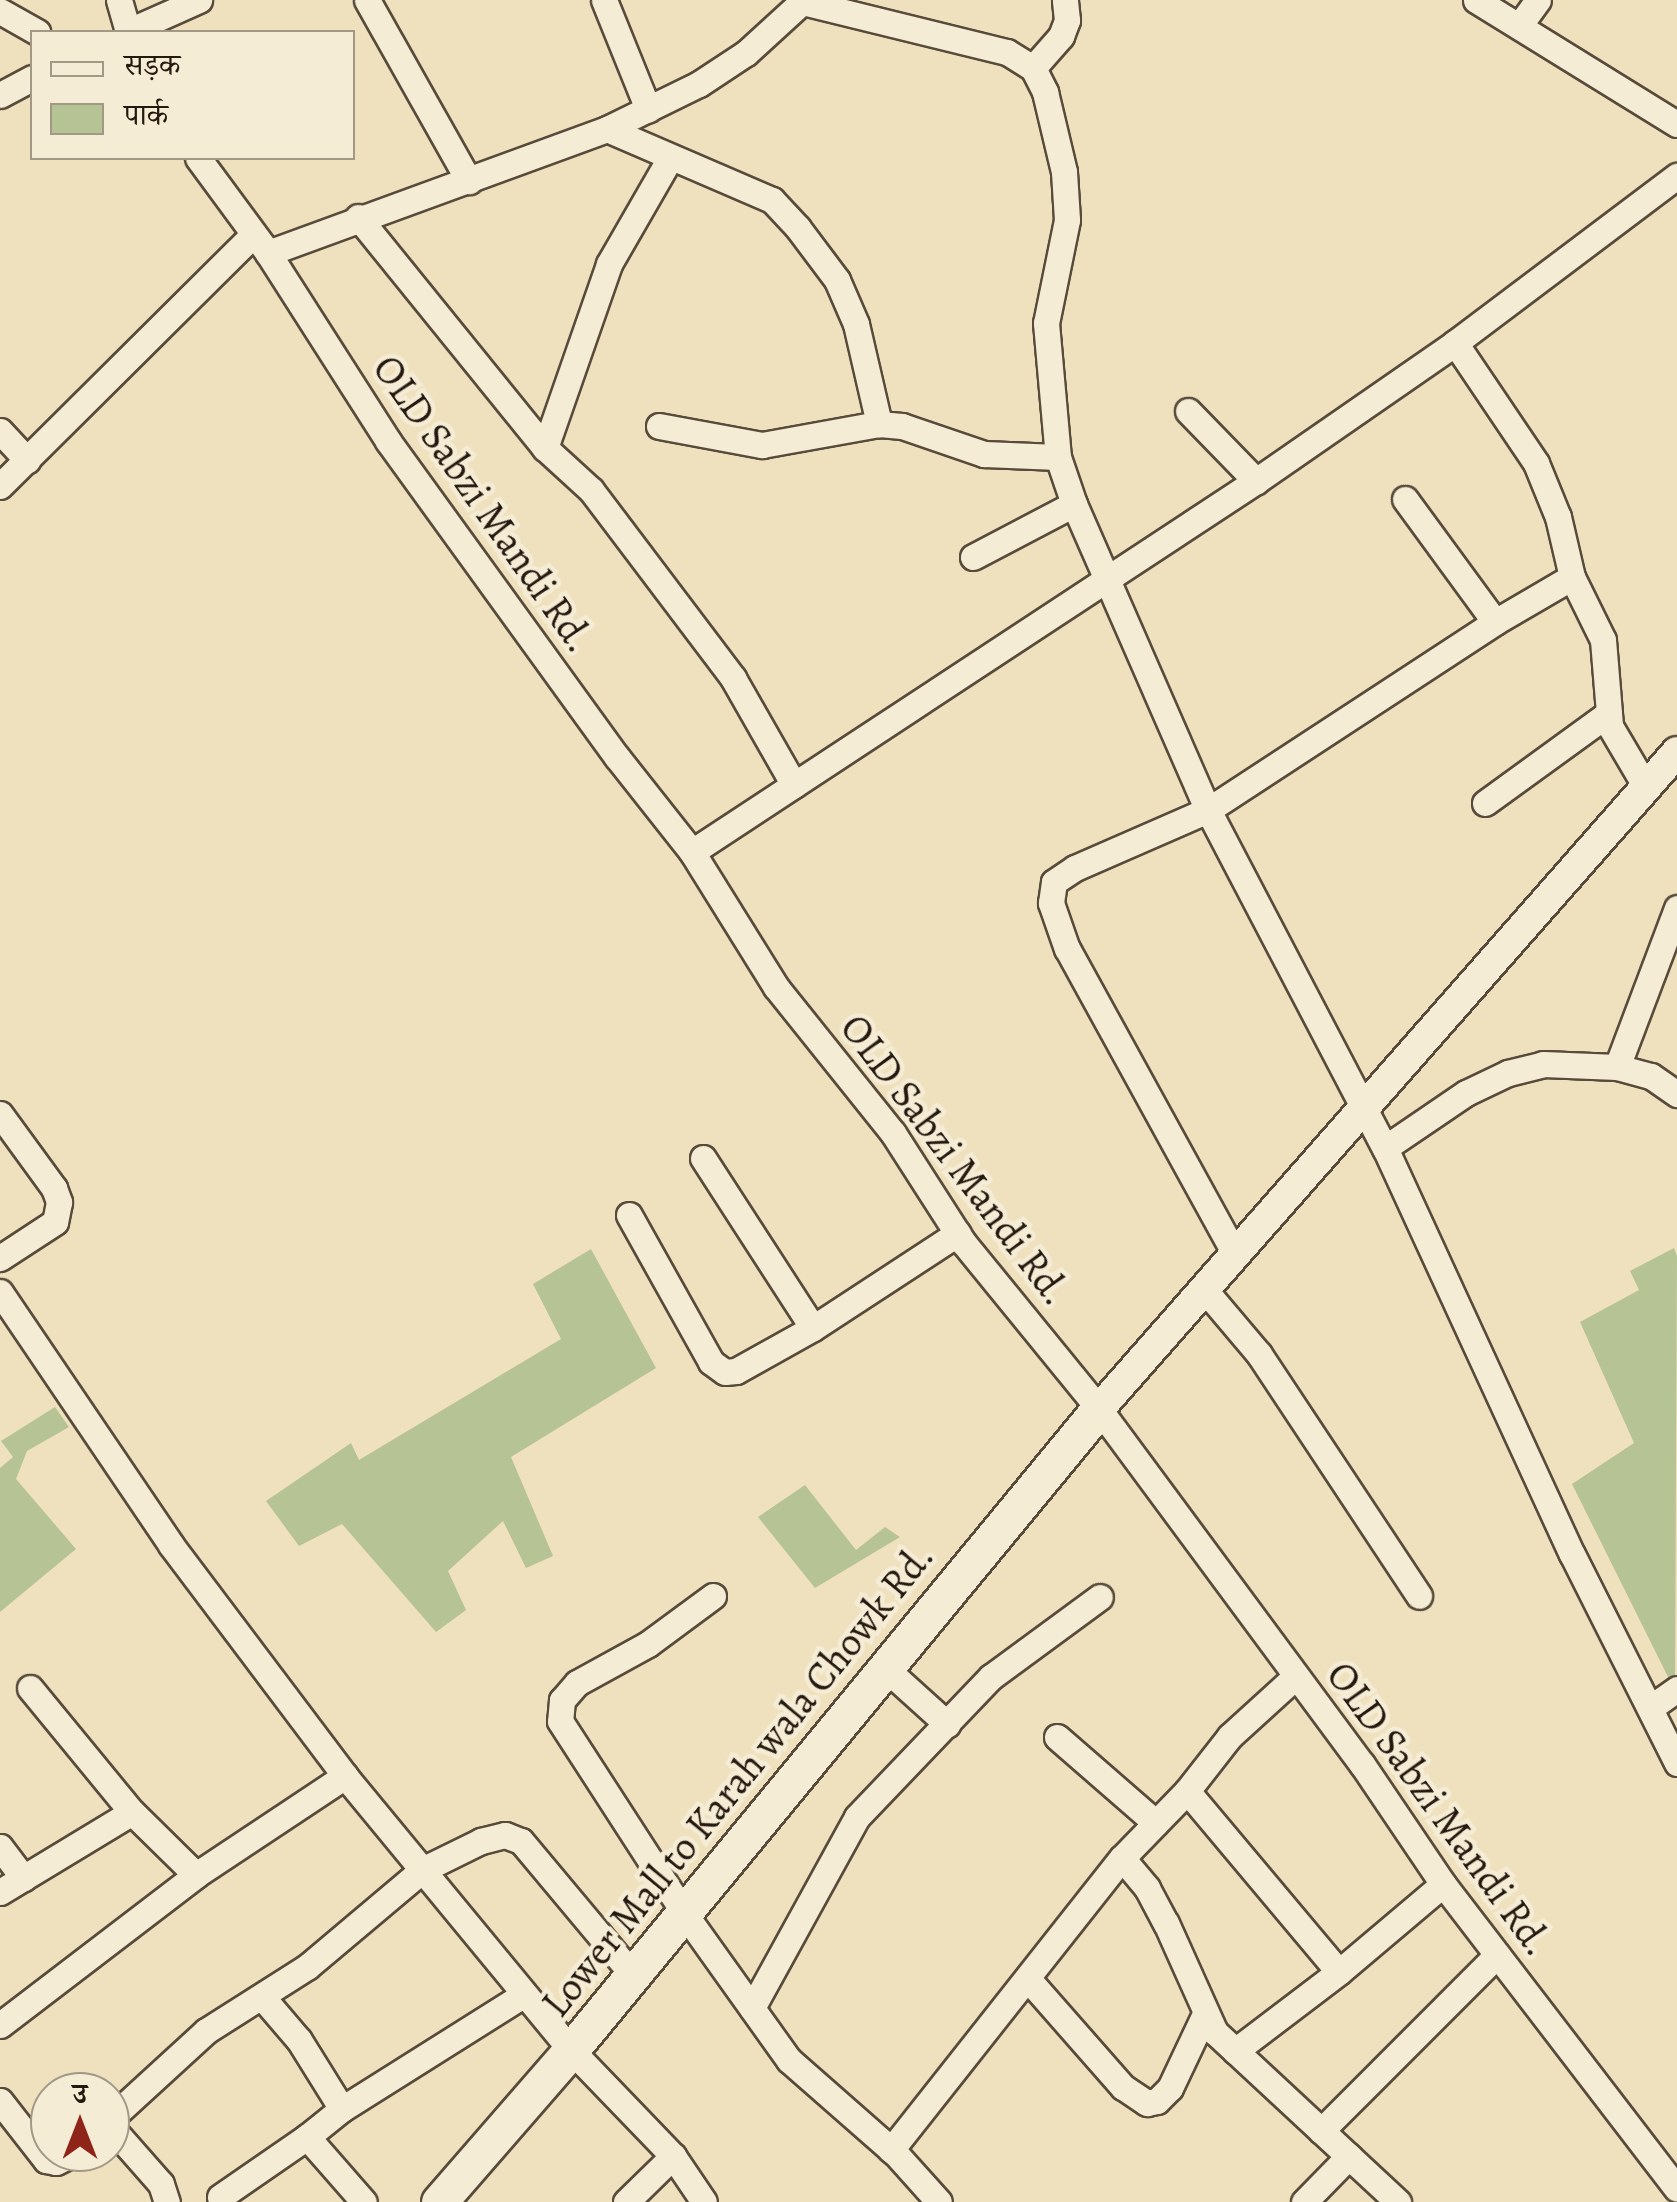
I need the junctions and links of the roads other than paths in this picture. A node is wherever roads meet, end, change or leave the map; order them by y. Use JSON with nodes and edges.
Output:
{"nodes":[{"id":1,"x":119,"y":0,"type":"edge"},
{"id":2,"x":199,"y":0,"type":"edge"},
{"id":3,"x":367,"y":0,"type":"edge"},
{"id":4,"x":604,"y":0,"type":"edge"},
{"id":5,"x":1065,"y":0,"type":"edge"},
{"id":6,"x":1476,"y":0,"type":"edge"},
{"id":7,"x":1538,"y":0,"type":"edge"},
{"id":8,"x":804,"y":1,"type":"edge"},
{"id":9,"x":0,"y":10,"type":"edge"},
{"id":10,"x":1519,"y":26,"type":"junction"},
{"id":11,"x":34,"y":30,"type":"edge"},
{"id":12,"x":126,"y":30,"type":"edge"},
{"id":13,"x":132,"y":30,"type":"edge"},
{"id":14,"x":1033,"y":68,"type":"junction"},
{"id":15,"x":30,"y":79,"type":"edge"},
{"id":16,"x":0,"y":94,"type":"edge"},
{"id":17,"x":648,"y":109,"type":"junction"},
{"id":18,"x":1677,"y":124,"type":"edge"},
{"id":19,"x":607,"y":129,"type":"junction"},
{"id":20,"x":670,"y":158,"type":"junction"},
{"id":21,"x":199,"y":160,"type":"edge"},
{"id":22,"x":1677,"y":176,"type":"edge"},
{"id":23,"x":469,"y":181,"type":"junction"},
{"id":24,"x":358,"y":217,"type":"junction"},
{"id":25,"x":260,"y":244,"type":"junction"},
{"id":26,"x":1455,"y":343,"type":"junction"},
{"id":27,"x":1188,"y":411,"type":"dead end"},
{"id":28,"x":879,"y":424,"type":"junction"},
{"id":29,"x":659,"y":426,"type":"dead end"},
{"id":30,"x":0,"y":431,"type":"edge"},
{"id":31,"x":545,"y":448,"type":"junction"},
{"id":32,"x":1058,"y":457,"type":"junction"},
{"id":33,"x":27,"y":460,"type":"junction"},
{"id":34,"x":1256,"y":482,"type":"junction"},
{"id":35,"x":0,"y":486,"type":"edge"},
{"id":36,"x":1406,"y":499,"type":"dead end"},
{"id":37,"x":1074,"y":504,"type":"junction"},
{"id":38,"x":973,"y":557,"type":"dead end"},
{"id":39,"x":1572,"y":577,"type":"junction"},
{"id":40,"x":1104,"y":582,"type":"junction"},
{"id":41,"x":1495,"y":622,"type":"junction"},
{"id":42,"x":1609,"y":713,"type":"junction"},
{"id":43,"x":1666,"y":771,"type":"edge"},
{"id":44,"x":794,"y":785,"type":"junction"},
{"id":45,"x":1485,"y":803,"type":"dead end"},
{"id":46,"x":1208,"y":810,"type":"junction"},
{"id":47,"x":692,"y":852,"type":"junction"},
{"id":48,"x":1677,"y":908,"type":"edge"},
{"id":49,"x":1617,"y":1067,"type":"junction"},
{"id":50,"x":1677,"y":1094,"type":"edge"},
{"id":51,"x":1363,"y":1108,"type":"junction"},
{"id":52,"x":0,"y":1114,"type":"edge"},
{"id":53,"x":1385,"y":1148,"type":"junction"},
{"id":54,"x":703,"y":1158,"type":"dead end"},
{"id":55,"x":629,"y":1215,"type":"dead end"},
{"id":56,"x":958,"y":1233,"type":"junction"},
{"id":57,"x":1235,"y":1254,"type":"junction"},
{"id":58,"x":0,"y":1258,"type":"edge"},
{"id":59,"x":1204,"y":1289,"type":"junction"},
{"id":60,"x":0,"y":1292,"type":"edge"},
{"id":61,"x":813,"y":1328,"type":"junction"},
{"id":62,"x":1098,"y":1409,"type":"junction"},
{"id":63,"x":713,"y":1596,"type":"dead end"},
{"id":64,"x":1419,"y":1596,"type":"dead end"},
{"id":65,"x":1100,"y":1597,"type":"dead end"},
{"id":66,"x":885,"y":1668,"type":"junction"},
{"id":67,"x":1296,"y":1676,"type":"junction"},
{"id":68,"x":30,"y":1688,"type":"dead end"},
{"id":69,"x":1677,"y":1689,"type":"edge"},
{"id":70,"x":1650,"y":1708,"type":"junction"},
{"id":71,"x":948,"y":1724,"type":"junction"},
{"id":72,"x":1057,"y":1737,"type":"dead end"},
{"id":73,"x":1677,"y":1763,"type":"edge"},
{"id":74,"x":344,"y":1776,"type":"junction"},
{"id":75,"x":1188,"y":1792,"type":"junction"},
{"id":76,"x":132,"y":1812,"type":"junction"},
{"id":77,"x":1156,"y":1823,"type":"junction"},
{"id":78,"x":0,"y":1847,"type":"edge"},
{"id":79,"x":1122,"y":1858,"type":"junction"},
{"id":80,"x":422,"y":1870,"type":"junction"},
{"id":81,"x":196,"y":1875,"type":"junction"},
{"id":82,"x":22,"y":1878,"type":"junction"},
{"id":83,"x":1443,"y":1884,"type":"junction"},
{"id":84,"x":0,"y":1892,"type":"edge"},
{"id":85,"x":684,"y":1913,"type":"junction"},
{"id":86,"x":1497,"y":1955,"type":"junction"},
{"id":87,"x":1338,"y":1972,"type":"junction"},
{"id":88,"x":633,"y":1975,"type":"junction"},
{"id":89,"x":1028,"y":1979,"type":"junction"},
{"id":90,"x":523,"y":1994,"type":"junction"},
{"id":91,"x":263,"y":1998,"type":"junction"},
{"id":92,"x":752,"y":2008,"type":"junction"},
{"id":93,"x":1204,"y":2016,"type":"junction"},
{"id":94,"x":0,"y":2025,"type":"edge"},
{"id":95,"x":571,"y":2050,"type":"junction"},
{"id":96,"x":1235,"y":2050,"type":"junction"},
{"id":97,"x":130,"y":2103,"type":"edge"},
{"id":98,"x":342,"y":2109,"type":"junction"},
{"id":99,"x":4,"y":2115,"type":"edge"},
{"id":100,"x":1321,"y":2131,"type":"junction"},
{"id":101,"x":307,"y":2137,"type":"junction"},
{"id":102,"x":30,"y":2143,"type":"edge"},
{"id":103,"x":130,"y":2147,"type":"edge"},
{"id":104,"x":891,"y":2150,"type":"junction"},
{"id":105,"x":673,"y":2156,"type":"junction"},
{"id":106,"x":1349,"y":2156,"type":"junction"},
{"id":107,"x":1677,"y":2189,"type":"edge"},
{"id":108,"x":220,"y":2197,"type":"dead end"},
{"id":109,"x":167,"y":2202,"type":"edge"},
{"id":110,"x":364,"y":2202,"type":"edge"},
{"id":111,"x":439,"y":2202,"type":"edge"},
{"id":112,"x":626,"y":2202,"type":"edge"},
{"id":113,"x":704,"y":2202,"type":"edge"},
{"id":114,"x":939,"y":2202,"type":"edge"},
{"id":115,"x":1304,"y":2202,"type":"edge"},
{"id":116,"x":1398,"y":2202,"type":"edge"}],
"edges":[{"from":1,"to":12,"type":"street"},
{"from":2,"to":13,"type":"street"},
{"from":3,"to":23,"type":"street"},
{"from":4,"to":17,"type":"street"},
{"from":5,"to":14,"type":"street"},
{"from":6,"to":10,"type":"street"},
{"from":7,"to":10,"type":"street"},
{"from":8,"to":14,"type":"street"},
{"from":8,"to":17,"type":"street"},
{"from":9,"to":11,"type":"street"},
{"from":10,"to":18,"type":"street"},
{"from":14,"to":32,"type":"street"},
{"from":15,"to":16,"type":"street"},
{"from":17,"to":19,"type":"street"},
{"from":19,"to":20,"type":"street"},
{"from":19,"to":23,"type":"street"},
{"from":20,"to":28,"type":"street"},
{"from":20,"to":31,"type":"street"},
{"from":21,"to":25,"type":"street","name":"OLD Sabzi Mandi Rd."},
{"from":22,"to":26,"type":"street"},
{"from":23,"to":24,"type":"street"},
{"from":24,"to":25,"type":"street"},
{"from":24,"to":31,"type":"street"},
{"from":25,"to":33,"type":"street"},
{"from":25,"to":47,"type":"street","name":"OLD Sabzi Mandi Rd."},
{"from":26,"to":34,"type":"street"},
{"from":26,"to":39,"type":"street"},
{"from":27,"to":34,"type":"street"},
{"from":28,"to":29,"type":"street"},
{"from":28,"to":32,"type":"street"},
{"from":30,"to":33,"type":"street"},
{"from":31,"to":44,"type":"street"},
{"from":32,"to":37,"type":"street"},
{"from":33,"to":35,"type":"street"},
{"from":34,"to":40,"type":"street"},
{"from":36,"to":41,"type":"street"},
{"from":37,"to":38,"type":"street"},
{"from":37,"to":40,"type":"street"},
{"from":39,"to":41,"type":"street"},
{"from":39,"to":42,"type":"street"},
{"from":40,"to":44,"type":"street"},
{"from":40,"to":46,"type":"street"},
{"from":41,"to":46,"type":"street"},
{"from":42,"to":43,"type":"street"},
{"from":42,"to":45,"type":"street"},
{"from":43,"to":51,"type":"street"},
{"from":44,"to":47,"type":"street"},
{"from":46,"to":51,"type":"street"},
{"from":46,"to":57,"type":"street"},
{"from":47,"to":56,"type":"street","name":"OLD Sabzi Mandi Rd."},
{"from":48,"to":49,"type":"street"},
{"from":49,"to":50,"type":"street"},
{"from":49,"to":53,"type":"street"},
{"from":51,"to":53,"type":"street"},
{"from":51,"to":57,"type":"street"},
{"from":52,"to":58,"type":"street"},
{"from":53,"to":70,"type":"street"},
{"from":54,"to":61,"type":"street"},
{"from":55,"to":61,"type":"street"},
{"from":56,"to":61,"type":"street"},
{"from":56,"to":62,"type":"street","name":"OLD Sabzi Mandi Rd."},
{"from":57,"to":59,"type":"street"},
{"from":59,"to":62,"type":"street"},
{"from":59,"to":64,"type":"street"},
{"from":60,"to":74,"type":"street"},
{"from":62,"to":66,"type":"main road","name":"Lower Mall to Karah wala Chowk Rd."},
{"from":62,"to":67,"type":"street","name":"OLD Sabzi Mandi Rd."},
{"from":63,"to":85,"type":"street"},
{"from":65,"to":71,"type":"street"},
{"from":66,"to":71,"type":"street"},
{"from":66,"to":85,"type":"main road","name":"Lower Mall to Karah wala Chowk Rd."},
{"from":67,"to":75,"type":"street"},
{"from":67,"to":83,"type":"street","name":"OLD Sabzi Mandi Rd."},
{"from":68,"to":76,"type":"street"},
{"from":69,"to":70,"type":"street"},
{"from":70,"to":73,"type":"street"},
{"from":71,"to":92,"type":"street"},
{"from":72,"to":77,"type":"street"},
{"from":74,"to":80,"type":"street"},
{"from":74,"to":81,"type":"street"},
{"from":75,"to":77,"type":"street"},
{"from":75,"to":87,"type":"street"},
{"from":76,"to":81,"type":"street"},
{"from":76,"to":82,"type":"street"},
{"from":77,"to":79,"type":"street"},
{"from":78,"to":82,"type":"street"},
{"from":79,"to":89,"type":"street"},
{"from":79,"to":93,"type":"street"},
{"from":80,"to":88,"type":"street"},
{"from":80,"to":90,"type":"street"},
{"from":80,"to":91,"type":"street"},
{"from":81,"to":94,"type":"street"},
{"from":82,"to":84,"type":"street"},
{"from":83,"to":86,"type":"street","name":"OLD Sabzi Mandi Rd."},
{"from":83,"to":87,"type":"street"},
{"from":85,"to":88,"type":"main road","name":"Lower Mall to Karah wala Chowk Rd."},
{"from":85,"to":92,"type":"street"},
{"from":86,"to":100,"type":"street"},
{"from":86,"to":107,"type":"street","name":"OLD Sabzi Mandi Rd."},
{"from":87,"to":96,"type":"street"},
{"from":88,"to":95,"type":"main road","name":"Lower Mall to Karah wala Chowk Rd."},
{"from":89,"to":93,"type":"street"},
{"from":89,"to":104,"type":"street"},
{"from":90,"to":95,"type":"street"},
{"from":90,"to":98,"type":"street"},
{"from":91,"to":97,"type":"street"},
{"from":91,"to":98,"type":"street"},
{"from":92,"to":104,"type":"street"},
{"from":93,"to":96,"type":"street"},
{"from":95,"to":105,"type":"street"},
{"from":95,"to":111,"type":"main road","name":"Lower Mall to Karah wala Chowk Rd."},
{"from":96,"to":100,"type":"street"},
{"from":98,"to":101,"type":"street"},
{"from":99,"to":102,"type":"street"},
{"from":100,"to":106,"type":"street"},
{"from":101,"to":108,"type":"street"},
{"from":101,"to":110,"type":"street"},
{"from":103,"to":109,"type":"street"},
{"from":104,"to":114,"type":"street"},
{"from":105,"to":112,"type":"street"},
{"from":105,"to":113,"type":"street"},
{"from":106,"to":115,"type":"street"},
{"from":106,"to":116,"type":"street"}]}
